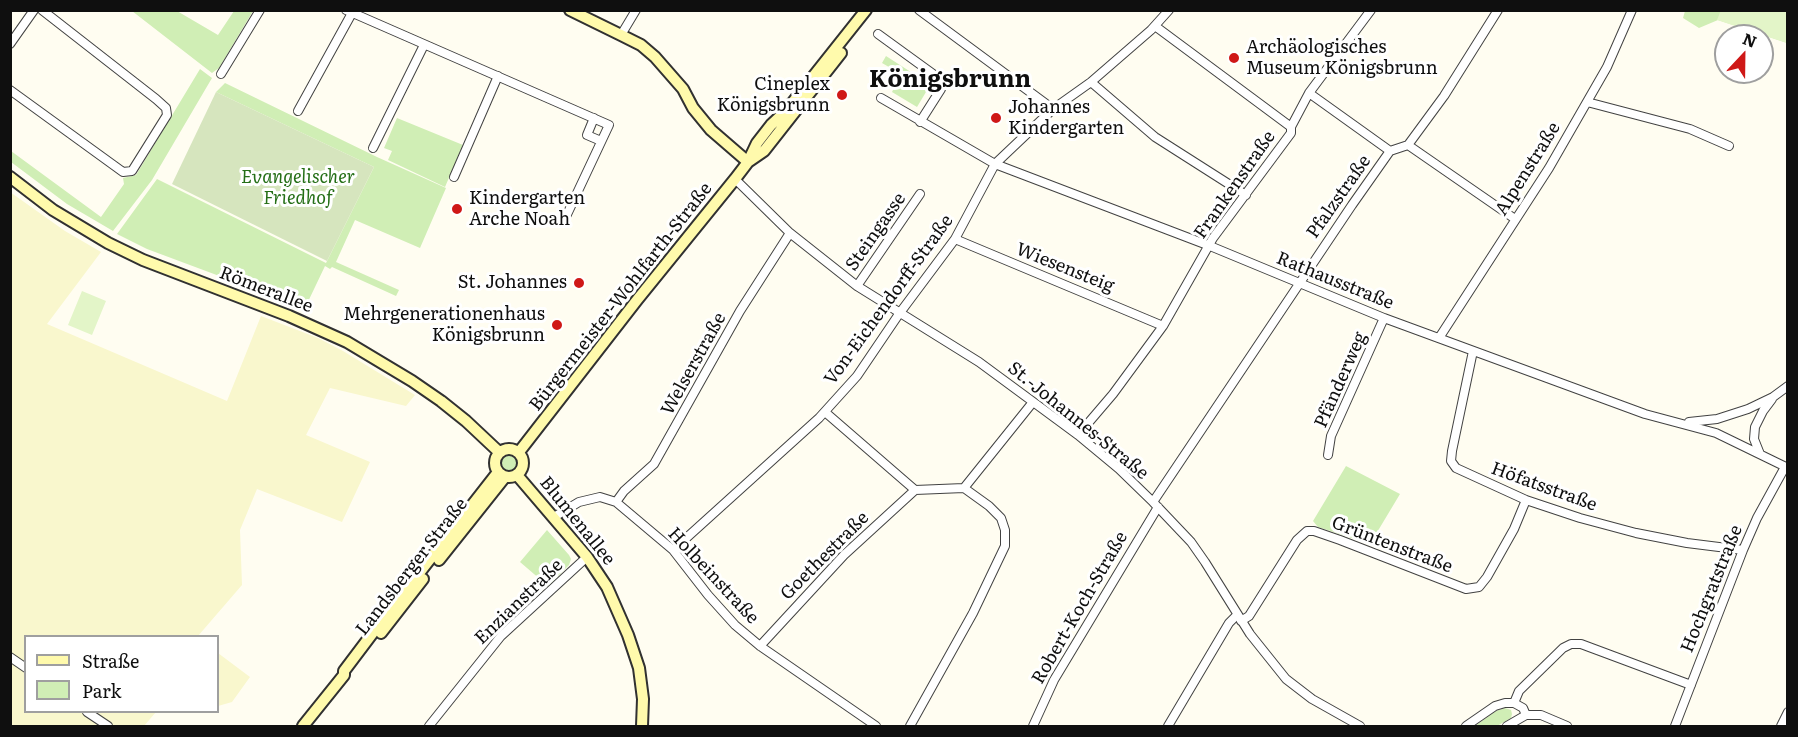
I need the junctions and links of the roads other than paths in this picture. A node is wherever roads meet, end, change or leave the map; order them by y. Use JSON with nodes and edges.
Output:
{"nodes":[{"id":1,"x":34,"y":10,"type":"edge"},
{"id":2,"x":42,"y":10,"type":"edge"},
{"id":3,"x":260,"y":10,"type":"edge"},
{"id":4,"x":570,"y":10,"type":"edge"},
{"id":5,"x":636,"y":10,"type":"edge"},
{"id":6,"x":866,"y":10,"type":"edge"},
{"id":7,"x":874,"y":10,"type":"edge"},
{"id":8,"x":919,"y":10,"type":"edge"},
{"id":9,"x":1169,"y":10,"type":"edge"},
{"id":10,"x":1371,"y":10,"type":"edge"},
{"id":11,"x":1498,"y":10,"type":"edge"},
{"id":12,"x":1632,"y":10,"type":"edge"},
{"id":13,"x":349,"y":12,"type":"edge"},
{"id":14,"x":1155,"y":26,"type":"junction"},
{"id":15,"x":621,"y":34,"type":"junction"},
{"id":16,"x":878,"y":34,"type":"dead end"},
{"id":17,"x":10,"y":44,"type":"edge"},
{"id":18,"x":424,"y":45,"type":"junction"},
{"id":19,"x":221,"y":74,"type":"dead end"},
{"id":20,"x":498,"y":76,"type":"junction"},
{"id":21,"x":1091,"y":82,"type":"junction"},
{"id":22,"x":10,"y":90,"type":"edge"},
{"id":23,"x":1309,"y":93,"type":"junction"},
{"id":24,"x":881,"y":98,"type":"dead end"},
{"id":25,"x":1587,"y":102,"type":"junction"},
{"id":26,"x":1053,"y":109,"type":"junction"},
{"id":27,"x":298,"y":111,"type":"dead end"},
{"id":28,"x":594,"y":118,"type":"junction"},
{"id":29,"x":920,"y":122,"type":"junction"},
{"id":30,"x":1291,"y":127,"type":"junction"},
{"id":31,"x":767,"y":138,"type":"junction"},
{"id":32,"x":602,"y":141,"type":"junction"},
{"id":33,"x":1408,"y":146,"type":"junction"},
{"id":34,"x":1729,"y":146,"type":"dead end"},
{"id":35,"x":373,"y":148,"type":"dead end"},
{"id":36,"x":1390,"y":151,"type":"junction"},
{"id":37,"x":748,"y":162,"type":"junction"},
{"id":38,"x":995,"y":164,"type":"junction"},
{"id":39,"x":10,"y":177,"type":"edge"},
{"id":40,"x":454,"y":177,"type":"dead end"},
{"id":41,"x":735,"y":179,"type":"junction"},
{"id":42,"x":920,"y":194,"type":"dead end"},
{"id":43,"x":1246,"y":195,"type":"junction"},
{"id":44,"x":1515,"y":219,"type":"junction"},
{"id":45,"x":562,"y":223,"type":"dead end"},
{"id":46,"x":790,"y":232,"type":"junction"},
{"id":47,"x":955,"y":239,"type":"junction"},
{"id":48,"x":1210,"y":246,"type":"junction"},
{"id":49,"x":1298,"y":283,"type":"junction"},
{"id":50,"x":856,"y":286,"type":"junction"},
{"id":51,"x":899,"y":314,"type":"junction"},
{"id":52,"x":1384,"y":318,"type":"junction"},
{"id":53,"x":1163,"y":326,"type":"junction"},
{"id":54,"x":1439,"y":338,"type":"junction"},
{"id":55,"x":1473,"y":351,"type":"junction"},
{"id":56,"x":1788,"y":386,"type":"edge"},
{"id":57,"x":1773,"y":397,"type":"junction"},
{"id":58,"x":1033,"y":402,"type":"junction"},
{"id":59,"x":825,"y":412,"type":"junction"},
{"id":60,"x":1682,"y":422,"type":"junction"},
{"id":61,"x":1078,"y":435,"type":"junction"},
{"id":62,"x":519,"y":452,"type":"junction"},
{"id":63,"x":499,"y":453,"type":"junction"},
{"id":64,"x":1760,"y":454,"type":"junction"},
{"id":65,"x":1328,"y":455,"type":"dead end"},
{"id":66,"x":1786,"y":467,"type":"edge"},
{"id":67,"x":501,"y":475,"type":"junction"},
{"id":68,"x":518,"y":475,"type":"junction"},
{"id":69,"x":964,"y":488,"type":"junction"},
{"id":70,"x":915,"y":490,"type":"junction"},
{"id":71,"x":1527,"y":501,"type":"junction"},
{"id":72,"x":616,"y":502,"type":"junction"},
{"id":73,"x":1155,"y":504,"type":"junction"},
{"id":74,"x":554,"y":517,"type":"junction"},
{"id":75,"x":673,"y":550,"type":"junction"},
{"id":76,"x":1743,"y":550,"type":"junction"},
{"id":77,"x":587,"y":557,"type":"junction"},
{"id":78,"x":1239,"y":618,"type":"junction"},
{"id":79,"x":760,"y":646,"type":"junction"},
{"id":80,"x":10,"y":657,"type":"edge"},
{"id":81,"x":24,"y":667,"type":"edge"},
{"id":82,"x":1691,"y":685,"type":"junction"},
{"id":83,"x":1514,"y":703,"type":"junction"},
{"id":84,"x":1788,"y":712,"type":"edge"},
{"id":85,"x":90,"y":713,"type":"edge"},
{"id":86,"x":1527,"y":715,"type":"junction"},
{"id":87,"x":108,"y":726,"type":"edge"},
{"id":88,"x":303,"y":726,"type":"edge"},
{"id":89,"x":429,"y":726,"type":"edge"},
{"id":90,"x":642,"y":726,"type":"edge"},
{"id":91,"x":876,"y":726,"type":"edge"},
{"id":92,"x":910,"y":726,"type":"edge"},
{"id":93,"x":1033,"y":726,"type":"edge"},
{"id":94,"x":1168,"y":726,"type":"edge"},
{"id":95,"x":1360,"y":726,"type":"edge"},
{"id":96,"x":1466,"y":726,"type":"edge"},
{"id":97,"x":1507,"y":726,"type":"edge"},
{"id":98,"x":1567,"y":726,"type":"edge"},
{"id":99,"x":1675,"y":726,"type":"edge"},
{"id":100,"x":1781,"y":726,"type":"edge"}],
"edges":[{"from":1,"to":17,"type":"street"},
{"from":2,"to":22,"type":"street"},
{"from":3,"to":19,"type":"street"},
{"from":4,"to":15,"type":"street"},
{"from":5,"to":15,"type":"street"},
{"from":6,"to":31,"type":"street","name":"Bürgermeister-Wohlfarth-Straße"},
{"from":7,"to":31,"type":"street","name":"Bürgermeister-Wohlfarth-Straße"},
{"from":8,"to":26,"type":"street"},
{"from":9,"to":14,"type":"street","name":"Von-Eichendorff-Straße"},
{"from":10,"to":23,"type":"street","name":"Frankenstraße"},
{"from":11,"to":33,"type":"street"},
{"from":12,"to":25,"type":"street","name":"Alpenstraße"},
{"from":13,"to":18,"type":"street"},
{"from":13,"to":27,"type":"street"},
{"from":14,"to":21,"type":"street","name":"Von-Eichendorff-Straße"},
{"from":14,"to":30,"type":"street"},
{"from":15,"to":37,"type":"street"},
{"from":16,"to":29,"type":"street"},
{"from":18,"to":20,"type":"street"},
{"from":18,"to":35,"type":"street"},
{"from":20,"to":28,"type":"street"},
{"from":20,"to":40,"type":"street"},
{"from":21,"to":26,"type":"street","name":"Von-Eichendorff-Straße"},
{"from":21,"to":43,"type":"street"},
{"from":23,"to":30,"type":"street","name":"Frankenstraße"},
{"from":23,"to":36,"type":"street"},
{"from":24,"to":29,"type":"street","name":"Rathausstraße"},
{"from":25,"to":34,"type":"street"},
{"from":25,"to":44,"type":"street","name":"Alpenstraße"},
{"from":26,"to":38,"type":"street","name":"Von-Eichendorff-Straße"},
{"from":28,"to":32,"type":"street"},
{"from":28,"to":32,"type":"street"},
{"from":29,"to":38,"type":"street","name":"Rathausstraße"},
{"from":30,"to":43,"type":"street","name":"Frankenstraße"},
{"from":31,"to":37,"type":"street","name":"Bürgermeister-Wohlfarth-Straße"},
{"from":32,"to":45,"type":"street"},
{"from":33,"to":36,"type":"street","name":"Pfalzstraße"},
{"from":33,"to":44,"type":"street"},
{"from":36,"to":49,"type":"street","name":"Pfalzstraße"},
{"from":37,"to":41,"type":"street","name":"Bürgermeister-Wohlfarth-Straße"},
{"from":38,"to":47,"type":"street","name":"Von-Eichendorff-Straße"},
{"from":38,"to":48,"type":"street","name":"Rathausstraße"},
{"from":39,"to":63,"type":"street","name":"Römerallee"},
{"from":41,"to":46,"type":"street","name":"St.-Johannes-Straße"},
{"from":41,"to":62,"type":"street","name":"Bürgermeister-Wohlfarth-Straße"},
{"from":42,"to":50,"type":"street","name":"Steingasse"},
{"from":43,"to":48,"type":"street","name":"Frankenstraße"},
{"from":44,"to":54,"type":"street","name":"Alpenstraße"},
{"from":46,"to":50,"type":"street","name":"St.-Johannes-Straße"},
{"from":46,"to":72,"type":"street","name":"Welserstraße"},
{"from":47,"to":51,"type":"street","name":"Von-Eichendorff-Straße"},
{"from":47,"to":53,"type":"street","name":"Wiesensteig"},
{"from":48,"to":49,"type":"street","name":"Rathausstraße"},
{"from":48,"to":53,"type":"street","name":"Frankenstraße"},
{"from":49,"to":52,"type":"street","name":"Rathausstraße"},
{"from":49,"to":73,"type":"street","name":"Pfalzstraße"},
{"from":50,"to":51,"type":"street","name":"St.-Johannes-Straße"},
{"from":51,"to":58,"type":"street","name":"St.-Johannes-Straße"},
{"from":51,"to":59,"type":"street","name":"Von-Eichendorff-Straße"},
{"from":52,"to":54,"type":"street","name":"Rathausstraße"},
{"from":52,"to":65,"type":"street","name":"Pfänderweg"},
{"from":53,"to":61,"type":"street","name":"Frankenstraße"},
{"from":54,"to":55,"type":"street","name":"Rathausstraße"},
{"from":55,"to":60,"type":"street","name":"Rathausstraße"},
{"from":55,"to":71,"type":"street","name":"Höfatsstraße"},
{"from":56,"to":57,"type":"street"},
{"from":57,"to":60,"type":"street"},
{"from":57,"to":64,"type":"street"},
{"from":58,"to":61,"type":"street","name":"St.-Johannes-Straße"},
{"from":58,"to":69,"type":"street"},
{"from":59,"to":70,"type":"street"},
{"from":59,"to":75,"type":"street","name":"Von-Eichendorff-Straße"},
{"from":60,"to":64,"type":"street","name":"Rathausstraße"},
{"from":61,"to":73,"type":"street","name":"St.-Johannes-Straße"},
{"from":62,"to":63,"type":"street"},
{"from":62,"to":68,"type":"street"},
{"from":63,"to":67,"type":"street"},
{"from":64,"to":66,"type":"street","name":"Rathausstraße"},
{"from":66,"to":76,"type":"street","name":"Hochgratstraße"},
{"from":67,"to":68,"type":"street"},
{"from":67,"to":88,"type":"street","name":"Landsberger Straße"},
{"from":68,"to":74,"type":"street","name":"Blumenallee"},
{"from":69,"to":70,"type":"street"},
{"from":69,"to":92,"type":"street"},
{"from":70,"to":79,"type":"street","name":"Goethestraße"},
{"from":71,"to":76,"type":"street","name":"Höfatsstraße"},
{"from":71,"to":78,"type":"street","name":"Grüntenstraße"},
{"from":72,"to":74,"type":"street"},
{"from":72,"to":75,"type":"street","name":"Holbeinstraße"},
{"from":73,"to":78,"type":"street","name":"St.-Johannes-Straße"},
{"from":73,"to":93,"type":"street","name":"Robert-Koch-Straße"},
{"from":74,"to":77,"type":"street","name":"Blumenallee"},
{"from":75,"to":79,"type":"street","name":"Holbeinstraße"},
{"from":76,"to":82,"type":"street","name":"Hochgratstraße"},
{"from":77,"to":89,"type":"street","name":"Enzianstraße"},
{"from":77,"to":90,"type":"street","name":"Blumenallee"},
{"from":78,"to":94,"type":"street"},
{"from":78,"to":95,"type":"street","name":"St.-Johannes-Straße"},
{"from":79,"to":91,"type":"street","name":"Holbeinstraße"},
{"from":80,"to":81,"type":"street"},
{"from":82,"to":83,"type":"street"},
{"from":82,"to":99,"type":"street","name":"Hochgratstraße"},
{"from":83,"to":86,"type":"street"},
{"from":83,"to":96,"type":"street"},
{"from":84,"to":100,"type":"street"},
{"from":85,"to":87,"type":"street"},
{"from":86,"to":97,"type":"street"},
{"from":86,"to":98,"type":"street"}]}
